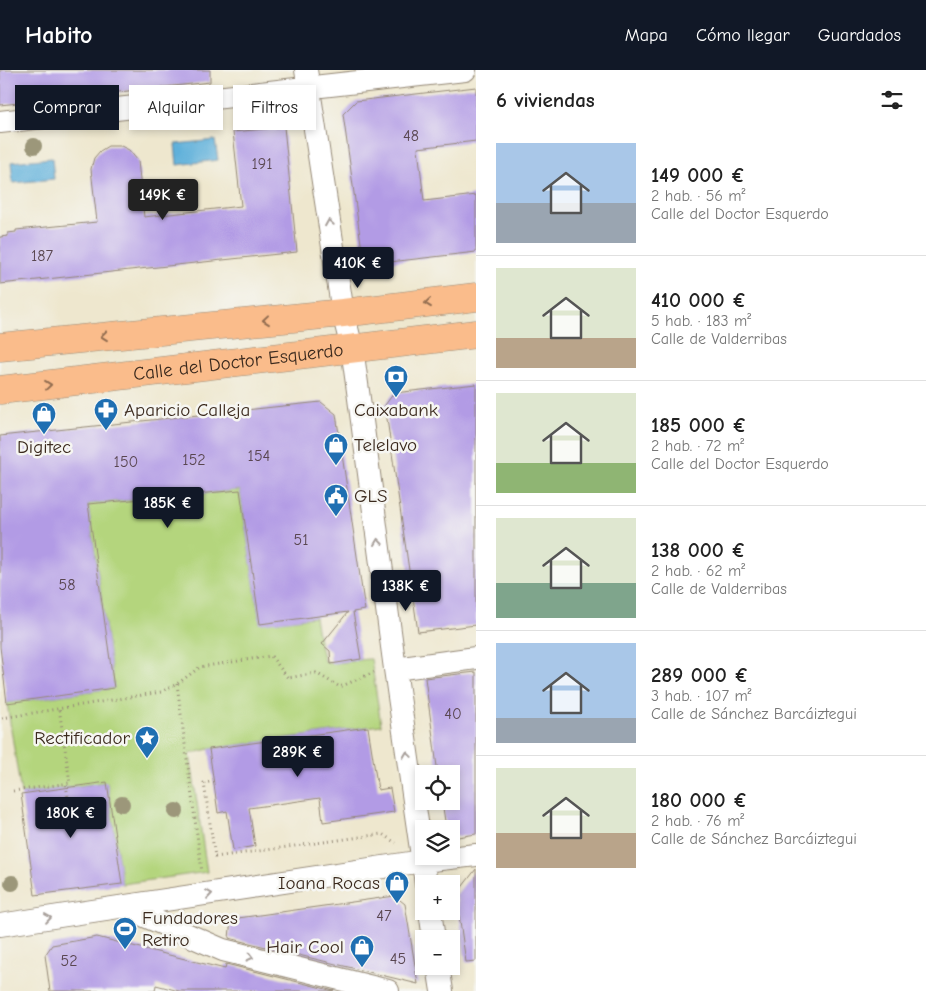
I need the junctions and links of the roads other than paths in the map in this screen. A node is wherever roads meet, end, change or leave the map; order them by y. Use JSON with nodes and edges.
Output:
{"nodes":[{"id":1,"x":465,"y":70,"type":"edge"},
{"id":2,"x":307,"y":79,"type":"edge"},
{"id":3,"x":0,"y":122,"type":"edge"},
{"id":4,"x":476,"y":297,"type":"edge"},
{"id":5,"x":343,"y":313,"type":"junction"},
{"id":6,"x":476,"y":334,"type":"edge"},
{"id":7,"x":0,"y":347,"type":"edge"},
{"id":8,"x":352,"y":348,"type":"junction"},
{"id":9,"x":0,"y":390,"type":"edge"},
{"id":10,"x":476,"y":658,"type":"edge"},
{"id":11,"x":395,"y":669,"type":"junction"},
{"id":12,"x":417,"y":820,"type":"edge"},
{"id":13,"x":476,"y":855,"type":"edge"},
{"id":14,"x":460,"y":857,"type":"edge"},
{"id":15,"x":415,"y":862,"type":"edge"},
{"id":16,"x":124,"y":907,"type":"junction"},
{"id":17,"x":0,"y":925,"type":"edge"},
{"id":18,"x":439,"y":975,"type":"edge"},
{"id":19,"x":388,"y":991,"type":"edge"},
{"id":20,"x":442,"y":991,"type":"edge"}],
"edges":[{"from":1,"to":2,"type":"street"},
{"from":2,"to":3,"type":"street"},
{"from":5,"to":2,"type":"street","one_way":true},
{"from":4,"to":5,"type":"main road","name":"Calle del Doctor Esquerdo","one_way":true},
{"from":5,"to":7,"type":"main road","name":"Calle del Doctor Esquerdo","one_way":true},
{"from":5,"to":8,"type":"street"},
{"from":6,"to":8,"type":"main road","name":"Calle del Doctor Esquerdo"},
{"from":9,"to":8,"type":"main road","name":"Calle del Doctor Esquerdo","one_way":true},
{"from":11,"to":8,"type":"street","one_way":true},
{"from":10,"to":11,"type":"street"},
{"from":12,"to":11,"type":"street","one_way":true},
{"from":13,"to":14,"type":"street"},
{"from":16,"to":15,"type":"street","one_way":true},
{"from":17,"to":16,"type":"street","one_way":true},
{"from":16,"to":19,"type":"street","one_way":true},
{"from":18,"to":20,"type":"street"}]}
